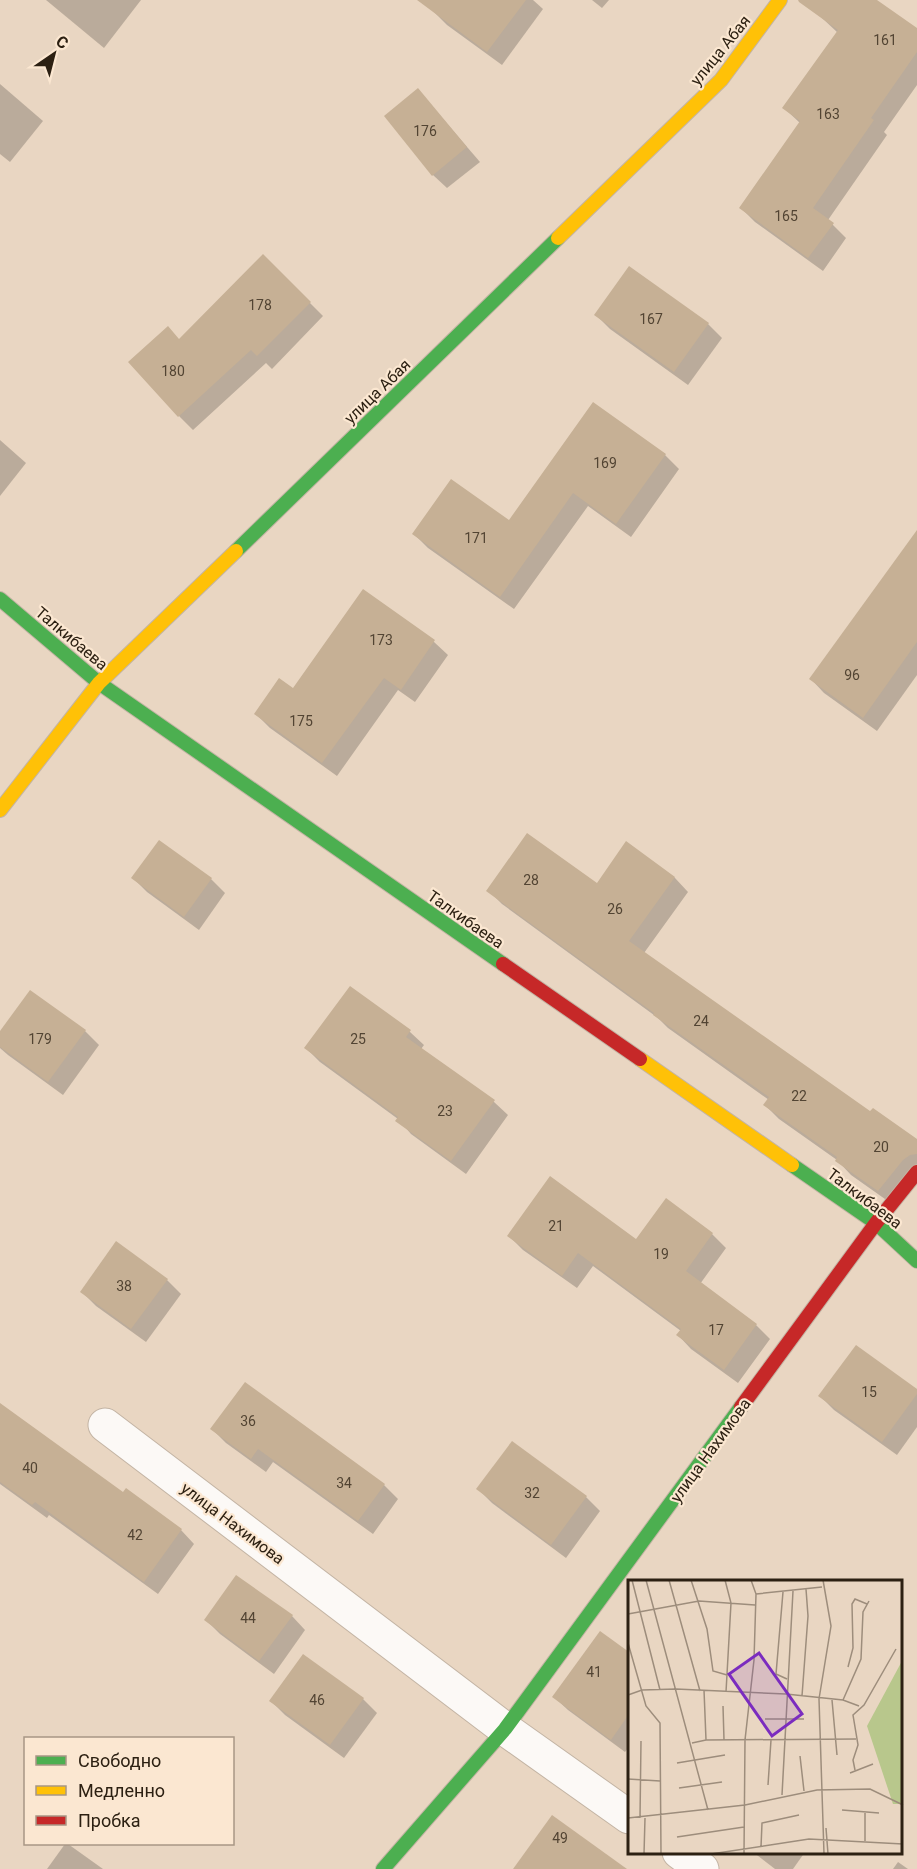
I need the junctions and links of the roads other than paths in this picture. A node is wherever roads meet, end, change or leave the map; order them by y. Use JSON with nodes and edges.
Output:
{"nodes":[{"id":1,"x":780,"y":0,"type":"edge"},
{"id":2,"x":0,"y":599,"type":"edge"},
{"id":3,"x":99,"y":684,"type":"junction"},
{"id":4,"x":0,"y":810,"type":"edge"},
{"id":5,"x":917,"y":1173,"type":"edge"},
{"id":6,"x":876,"y":1223,"type":"junction"},
{"id":7,"x":917,"y":1261,"type":"edge"},
{"id":8,"x":105,"y":1425,"type":"dead end"},
{"id":9,"x":505,"y":1729,"type":"junction"},
{"id":10,"x":628,"y":1816,"type":"edge"},
{"id":11,"x":682,"y":1854,"type":"edge"},
{"id":12,"x":383,"y":1869,"type":"edge"},
{"id":13,"x":702,"y":1869,"type":"edge"}],
"edges":[{"from":1,"to":3,"type":"street","name":"улица Абая"},
{"from":2,"to":3,"type":"street","name":"Талкибаева"},
{"from":3,"to":4,"type":"street","name":"улица Абая"},
{"from":3,"to":6,"type":"street","name":"Талкибаева"},
{"from":5,"to":6,"type":"street","name":"улица Нахимова"},
{"from":6,"to":7,"type":"street","name":"Талкибаева"},
{"from":6,"to":9,"type":"street","name":"улица Нахимова"},
{"from":8,"to":9,"type":"street","name":"улица Нахимова"},
{"from":9,"to":10,"type":"street","name":"улица Нахимова"},
{"from":9,"to":12,"type":"street","name":"улица Нахимова"},
{"from":11,"to":13,"type":"street"}]}
